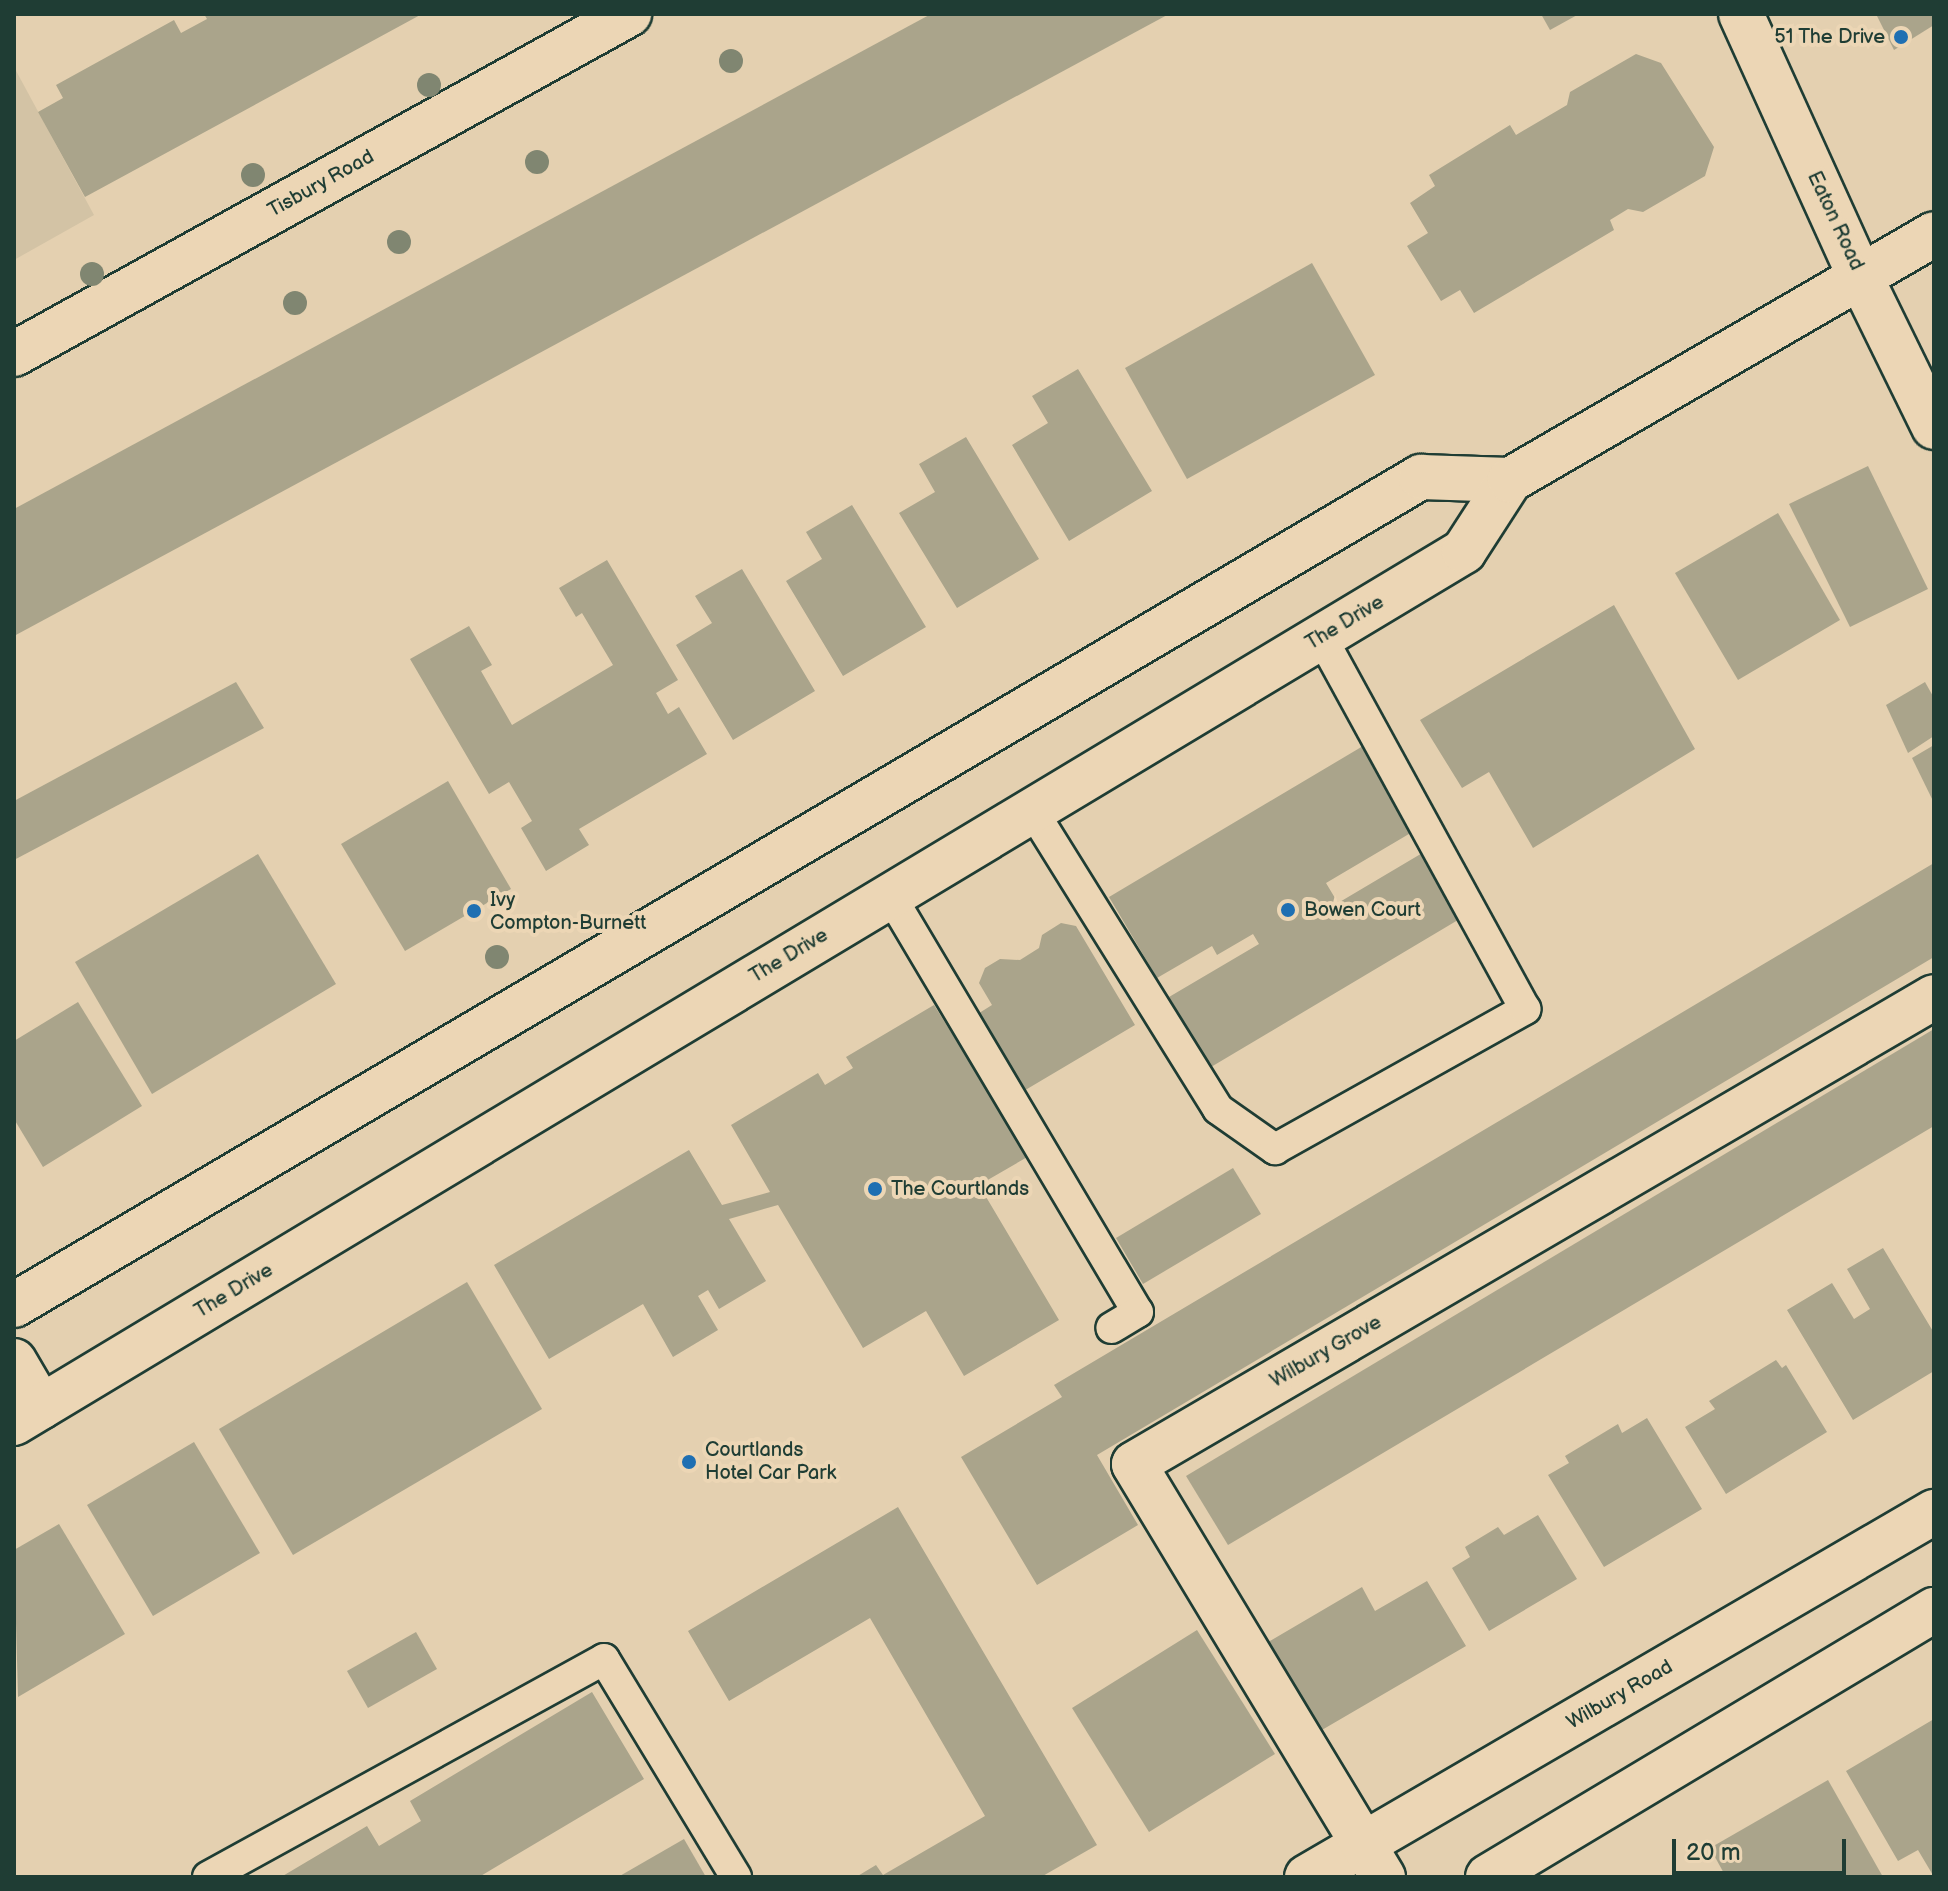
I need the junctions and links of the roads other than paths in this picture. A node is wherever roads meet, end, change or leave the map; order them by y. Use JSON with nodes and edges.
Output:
{"nodes":[{"id":1,"x":629,"y":14,"type":"edge"},
{"id":2,"x":1741,"y":14,"type":"edge"},
{"id":3,"x":1934,"y":234,"type":"edge"},
{"id":4,"x":1860,"y":276,"type":"junction"},
{"id":5,"x":14,"y":354,"type":"edge"},
{"id":6,"x":1934,"y":427,"type":"edge"},
{"id":7,"x":1510,"y":480,"type":"junction"},
{"id":8,"x":1321,"y":637,"type":"junction"},
{"id":9,"x":1032,"y":810,"type":"junction"},
{"id":10,"x":890,"y":895,"type":"junction"},
{"id":11,"x":1934,"y":997,"type":"edge"},
{"id":12,"x":14,"y":1305,"type":"edge"},
{"id":13,"x":1111,"y":1328,"type":"dead end"},
{"id":14,"x":14,"y":1361,"type":"edge"},
{"id":15,"x":28,"y":1415,"type":"edge"},
{"id":16,"x":1934,"y":1512,"type":"edge"},
{"id":17,"x":1934,"y":1610,"type":"edge"},
{"id":18,"x":1373,"y":1860,"type":"edge"},
{"id":19,"x":208,"y":1877,"type":"edge"},
{"id":20,"x":736,"y":1877,"type":"edge"},
{"id":21,"x":1307,"y":1877,"type":"edge"},
{"id":22,"x":1488,"y":1877,"type":"edge"}],
"edges":[{"from":1,"to":5,"type":"main road","name":"Tisbury Road"},
{"from":2,"to":4,"type":"main road","name":"Eaton Road"},
{"from":3,"to":4,"type":"main road","name":"The Drive"},
{"from":4,"to":6,"type":"main road","name":"Eaton Road"},
{"from":4,"to":7,"type":"main road","name":"The Drive"},
{"from":7,"to":8,"type":"main road","name":"The Drive"},
{"from":7,"to":12,"type":"main road"},
{"from":8,"to":9,"type":"main road","name":"The Drive"},
{"from":8,"to":9,"type":"lane"},
{"from":9,"to":10,"type":"main road","name":"The Drive"},
{"from":10,"to":13,"type":"lane"},
{"from":10,"to":15,"type":"main road","name":"The Drive"},
{"from":11,"to":18,"type":"main road","name":"Wilbury Grove"},
{"from":14,"to":15,"type":"main road","name":"The Drive"},
{"from":16,"to":18,"type":"main road","name":"Wilbury Road"},
{"from":17,"to":22,"type":"main road"},
{"from":18,"to":21,"type":"main road","name":"Wilbury Road"},
{"from":19,"to":20,"type":"lane"}]}
